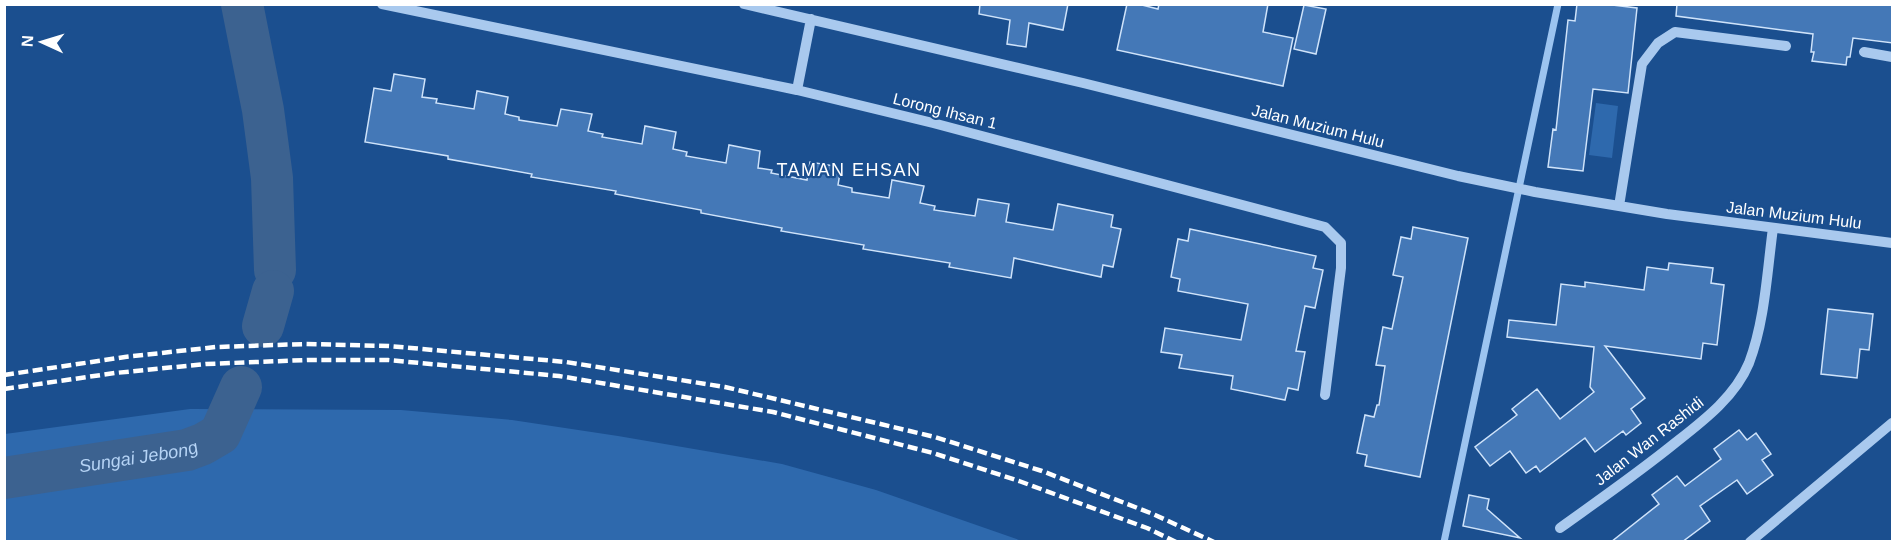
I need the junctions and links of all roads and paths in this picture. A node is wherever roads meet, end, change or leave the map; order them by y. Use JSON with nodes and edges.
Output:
{"nodes":[{"id":1,"x":382,"y":4,"type":"edge"},
{"id":2,"x":744,"y":4,"type":"edge"},
{"id":3,"x":811,"y":19,"type":"junction"},
{"id":4,"x":1786,"y":46,"type":"dead end"},
{"id":5,"x":1864,"y":52,"type":"dead end"},
{"id":6,"x":1893,"y":57,"type":"edge"},
{"id":7,"x":797,"y":90,"type":"junction"},
{"id":8,"x":1619,"y":206,"type":"junction"},
{"id":9,"x":1773,"y":228,"type":"junction"},
{"id":10,"x":1893,"y":243,"type":"edge"},
{"id":11,"x":1325,"y":395,"type":"dead end"},
{"id":12,"x":1893,"y":423,"type":"edge"},
{"id":13,"x":1560,"y":528,"type":"dead end"},
{"id":14,"x":1750,"y":542,"type":"edge"}],
"edges":[{"from":1,"to":7,"type":"street","name":"Lorong Ihsan 1"},
{"from":2,"to":3,"type":"street","name":"Jalan Muzium Hulu"},
{"from":3,"to":7,"type":"street"},
{"from":3,"to":8,"type":"street","name":"Jalan Muzium Hulu"},
{"from":4,"to":8,"type":"street"},
{"from":5,"to":6,"type":"street"},
{"from":7,"to":11,"type":"street","name":"Lorong Ihsan 1"},
{"from":8,"to":9,"type":"street","name":"Jalan Muzium Hulu"},
{"from":9,"to":10,"type":"street","name":"Jalan Muzium Hulu"},
{"from":9,"to":13,"type":"street","name":"Jalan Wan Rashidi"},
{"from":12,"to":14,"type":"street"}]}
